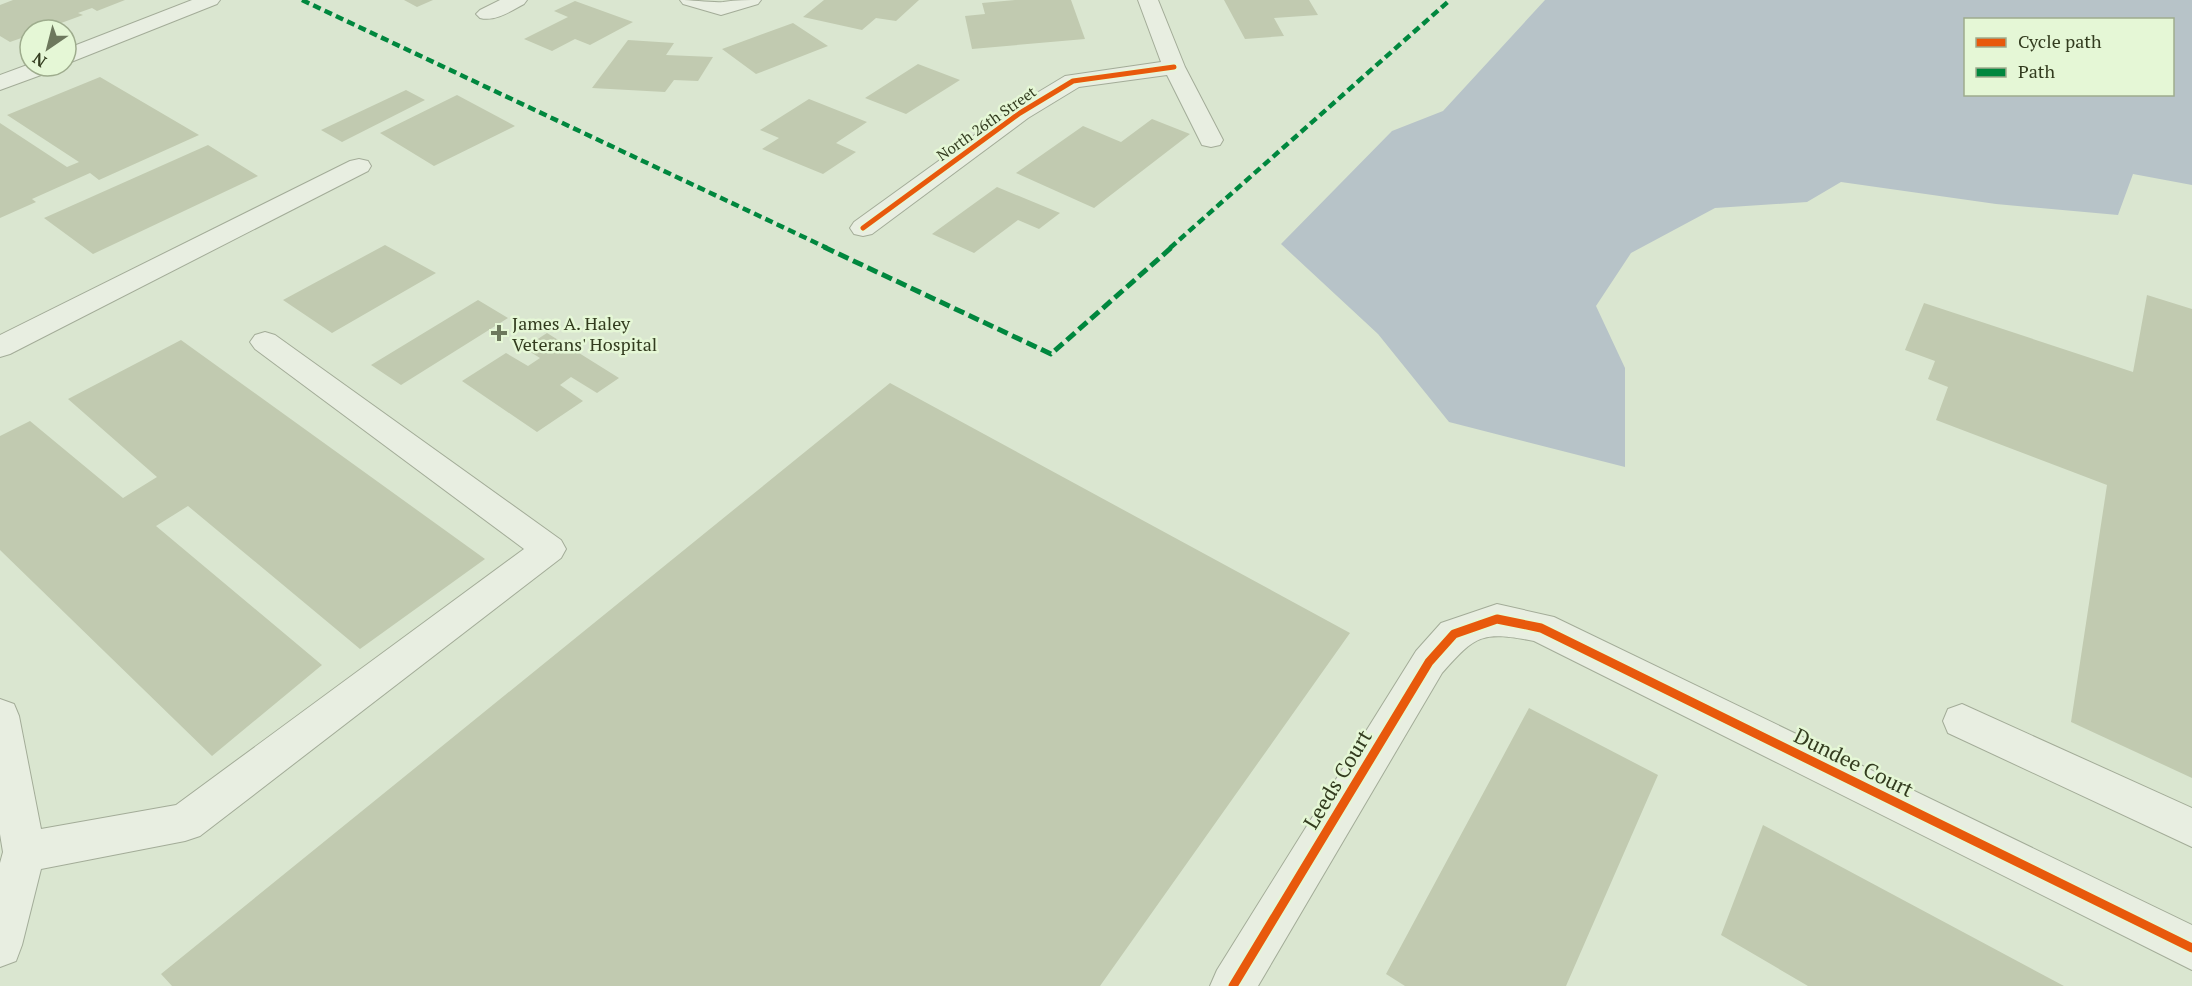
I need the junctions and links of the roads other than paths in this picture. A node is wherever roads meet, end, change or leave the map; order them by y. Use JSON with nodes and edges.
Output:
{"nodes":[{"id":1,"x":210,"y":0,"type":"edge"},
{"id":2,"x":517,"y":0,"type":"edge"},
{"id":3,"x":690,"y":0,"type":"edge"},
{"id":4,"x":751,"y":0,"type":"edge"},
{"id":5,"x":1148,"y":0,"type":"edge"},
{"id":6,"x":487,"y":14,"type":"dead end"},
{"id":7,"x":78,"y":52,"type":"edge"},
{"id":8,"x":1174,"y":67,"type":"junction"},
{"id":9,"x":18,"y":76,"type":"edge"},
{"id":10,"x":0,"y":83,"type":"edge"},
{"id":11,"x":1211,"y":140,"type":"dead end"},
{"id":12,"x":359,"y":166,"type":"dead end"},
{"id":13,"x":863,"y":228,"type":"dead end"},
{"id":14,"x":265,"y":342,"type":"dead end"},
{"id":15,"x":0,"y":348,"type":"edge"},
{"id":16,"x":1497,"y":619,"type":"joint"},
{"id":17,"x":0,"y":716,"type":"edge"},
{"id":18,"x":1962,"y":721,"type":"dead end"},
{"id":19,"x":2192,"y":828,"type":"edge"},
{"id":20,"x":24,"y":852,"type":"junction"},
{"id":21,"x":0,"y":945,"type":"edge"},
{"id":22,"x":2192,"y":948,"type":"edge"},
{"id":23,"x":1233,"y":986,"type":"edge"}],
"edges":[{"from":1,"to":7,"type":"street"},
{"from":2,"to":6,"type":"street"},
{"from":3,"to":4,"type":"street"},
{"from":5,"to":8,"type":"street"},
{"from":8,"to":11,"type":"street"},
{"from":8,"to":13,"type":"street","name":"North 26th Street"},
{"from":9,"to":10,"type":"street"},
{"from":12,"to":15,"type":"street"},
{"from":14,"to":20,"type":"street"},
{"from":16,"to":22,"type":"street","name":"Dundee Court"},
{"from":16,"to":23,"type":"street","name":"Leeds Court"},
{"from":17,"to":20,"type":"street"},
{"from":18,"to":19,"type":"street"},
{"from":20,"to":21,"type":"street"}]}
